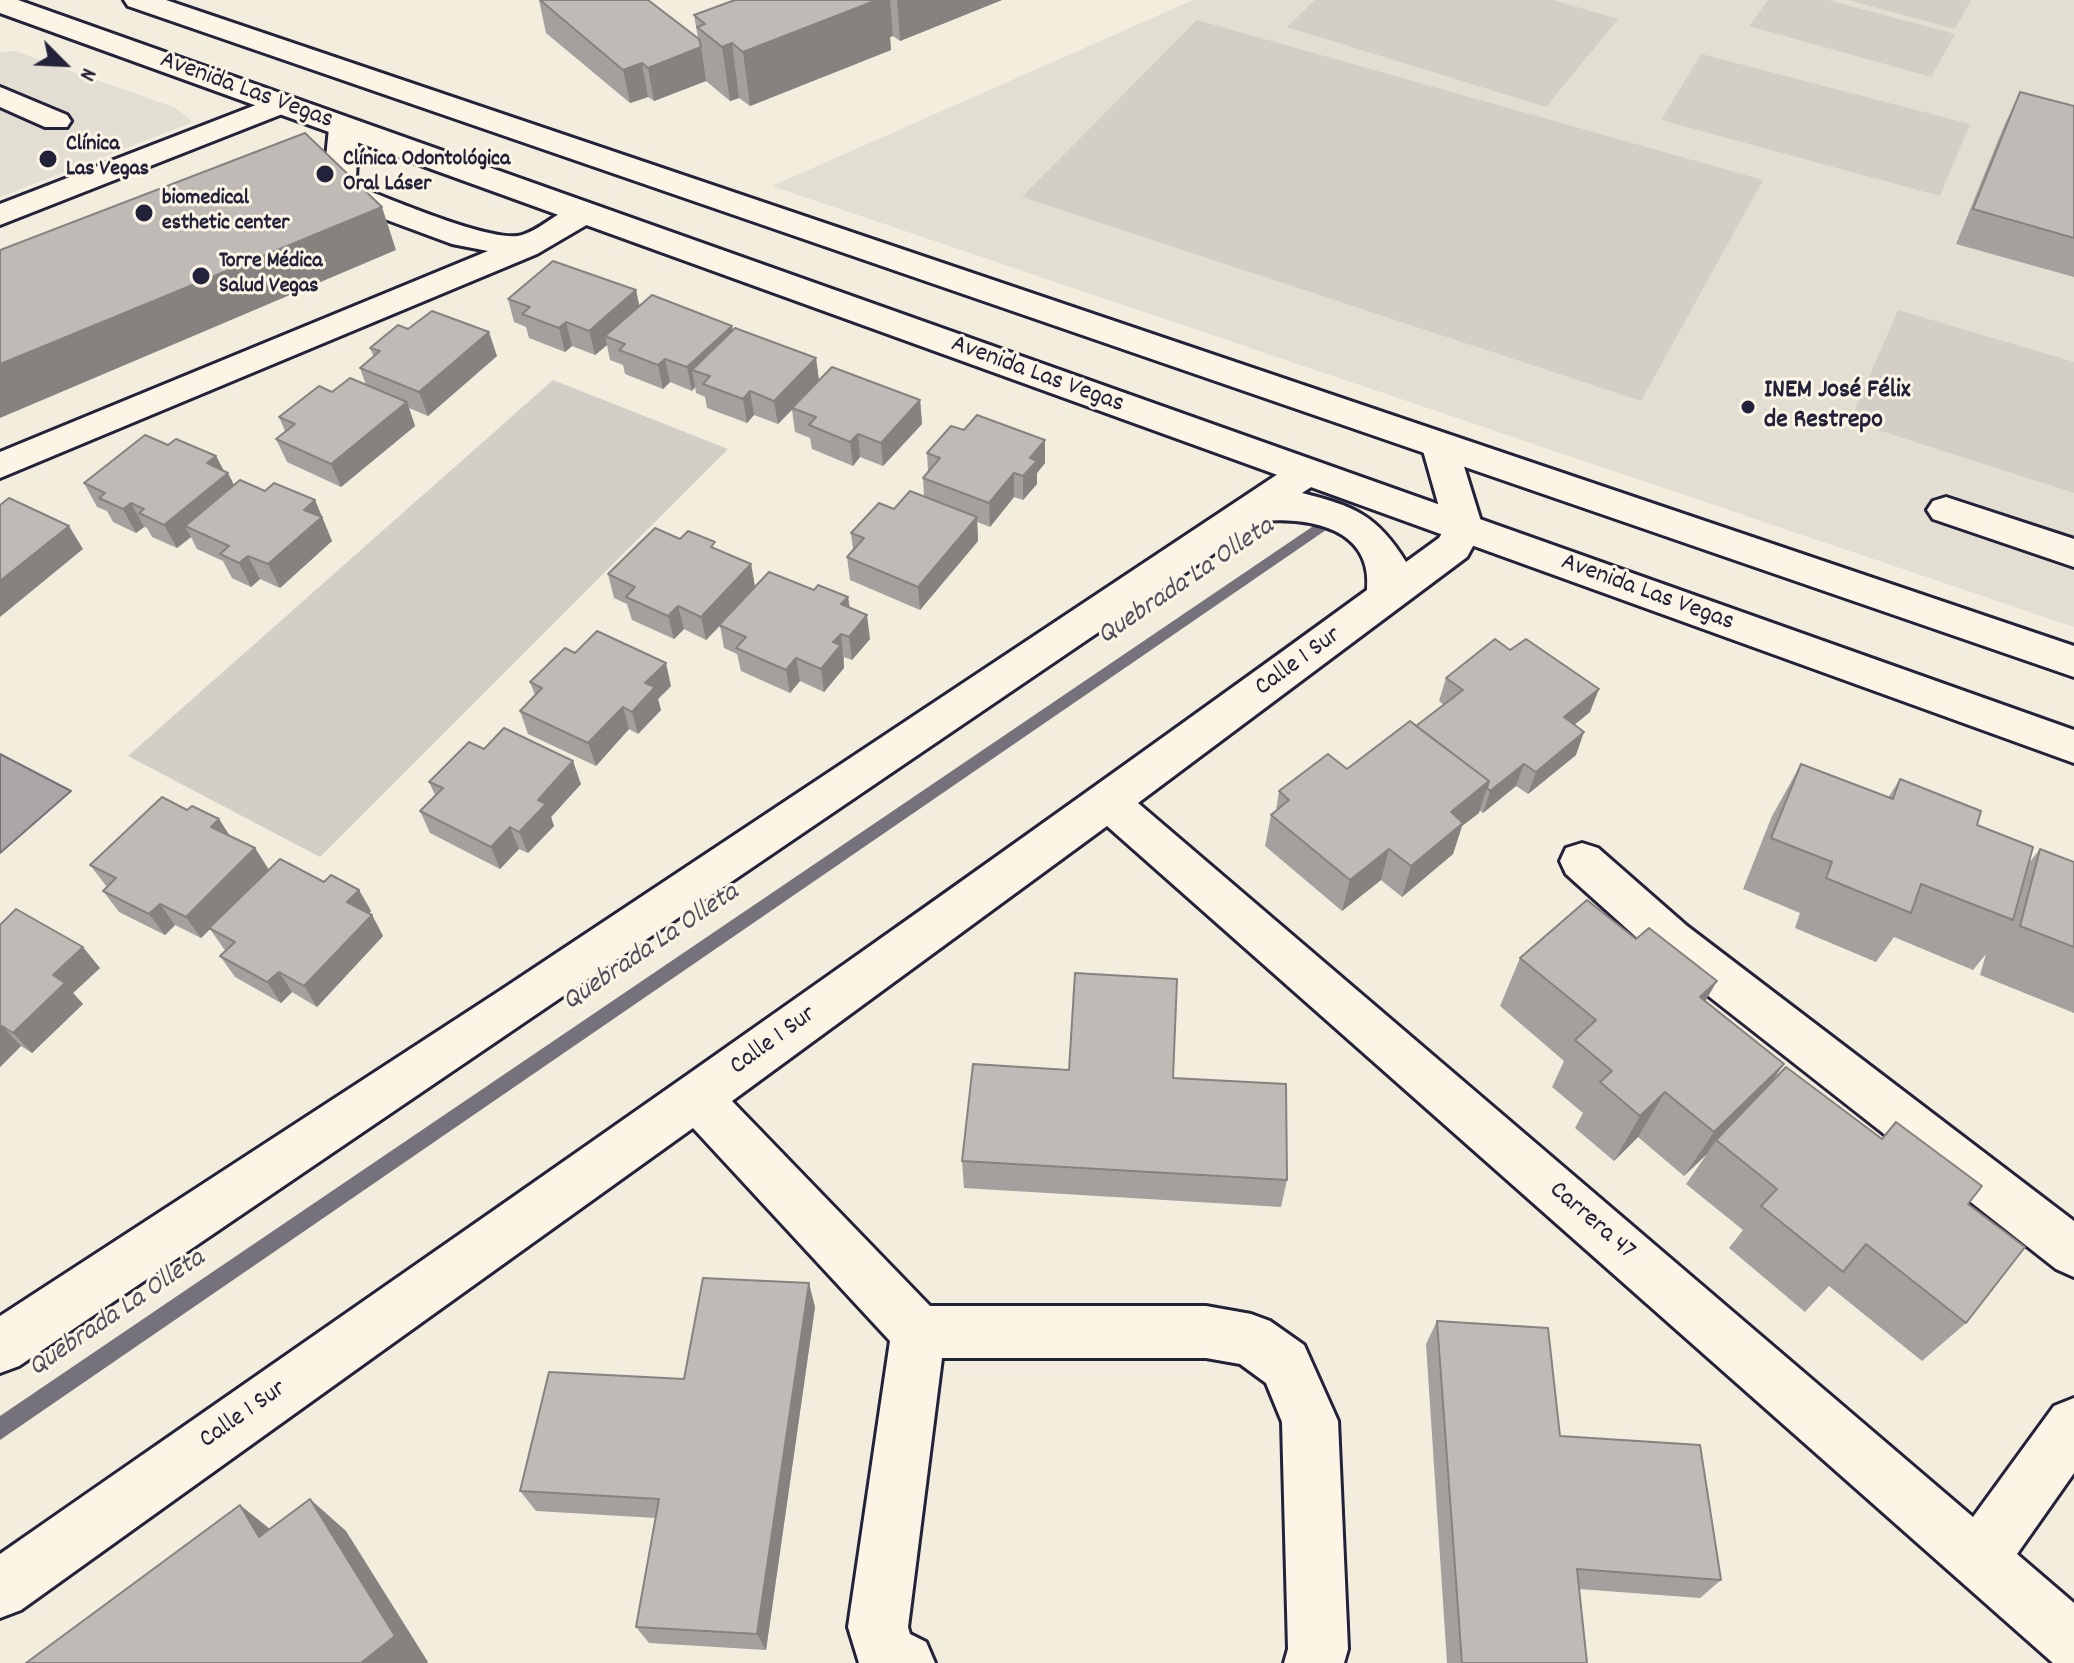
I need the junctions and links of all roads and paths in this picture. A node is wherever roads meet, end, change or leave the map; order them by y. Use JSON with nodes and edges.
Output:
{"nodes":[{"id":1,"x":138,"y":0,"type":"edge"},
{"id":2,"x":0,"y":3,"type":"edge"},
{"id":3,"x":15,"y":37,"type":"dead end"},
{"id":4,"x":106,"y":41,"type":"junction"},
{"id":5,"x":0,"y":96,"type":"edge"},
{"id":6,"x":279,"y":105,"type":"junction"},
{"id":7,"x":56,"y":121,"type":"dead end"},
{"id":8,"x":344,"y":128,"type":"junction"},
{"id":9,"x":584,"y":213,"type":"junction"},
{"id":10,"x":0,"y":215,"type":"edge"},
{"id":11,"x":474,"y":251,"type":"junction"},
{"id":12,"x":1440,"y":447,"type":"junction"},
{"id":13,"x":0,"y":466,"type":"edge"},
{"id":14,"x":1306,"y":473,"type":"junction"},
{"id":15,"x":1258,"y":508,"type":"junction"},
{"id":16,"x":1946,"y":510,"type":"dead end"},
{"id":17,"x":1464,"y":528,"type":"junction"},
{"id":18,"x":2074,"y":553,"type":"edge"},
{"id":19,"x":1386,"y":599,"type":"junction"},
{"id":20,"x":2074,"y":662,"type":"edge"},
{"id":21,"x":2074,"y":747,"type":"edge"},
{"id":22,"x":1108,"y":802,"type":"junction"},
{"id":23,"x":1582,"y":861,"type":"dead end"},
{"id":24,"x":697,"y":1098,"type":"junction"},
{"id":25,"x":2074,"y":1252,"type":"edge"},
{"id":26,"x":918,"y":1332,"type":"junction"},
{"id":27,"x":0,"y":1347,"type":"edge"},
{"id":28,"x":2074,"y":1426,"type":"edge"},
{"id":29,"x":1978,"y":1559,"type":"junction"},
{"id":30,"x":0,"y":1589,"type":"edge"},
{"id":31,"x":2074,"y":1642,"type":"edge"},
{"id":32,"x":905,"y":1663,"type":"edge"},
{"id":33,"x":1314,"y":1663,"type":"edge"}],
"edges":[{"from":1,"to":12,"type":"street","name":"Avenida Las Vegas"},
{"from":2,"to":4,"type":"street","name":"Avenida Las Vegas"},
{"from":3,"to":4,"type":"street"},
{"from":4,"to":6,"type":"street","name":"Avenida Las Vegas"},
{"from":5,"to":7,"type":"street"},
{"from":6,"to":8,"type":"street","name":"Avenida Las Vegas"},
{"from":6,"to":10,"type":"street"},
{"from":8,"to":9,"type":"street","name":"Avenida Las Vegas"},
{"from":8,"to":11,"type":"street"},
{"from":9,"to":11,"type":"street"},
{"from":9,"to":14,"type":"street","name":"Avenida Las Vegas"},
{"from":11,"to":13,"type":"street"},
{"from":12,"to":17,"type":"street"},
{"from":12,"to":20,"type":"street","name":"Avenida Las Vegas"},
{"from":14,"to":15,"type":"street"},
{"from":14,"to":17,"type":"street","name":"Avenida Las Vegas"},
{"from":15,"to":19,"type":"street"},
{"from":15,"to":27,"type":"street"},
{"from":16,"to":18,"type":"street"},
{"from":17,"to":19,"type":"street","name":"Calle 1 Sur"},
{"from":17,"to":21,"type":"street","name":"Avenida Las Vegas"},
{"from":19,"to":22,"type":"street","name":"Calle 1 Sur"},
{"from":22,"to":24,"type":"street","name":"Calle 1 Sur"},
{"from":22,"to":29,"type":"street","name":"Carrera 47"},
{"from":23,"to":25,"type":"street"},
{"from":24,"to":26,"type":"street"},
{"from":24,"to":30,"type":"street","name":"Calle 1 Sur"},
{"from":26,"to":32,"type":"street"},
{"from":26,"to":33,"type":"street"},
{"from":28,"to":29,"type":"street"},
{"from":29,"to":31,"type":"street","name":"Carrera 47"}]}
